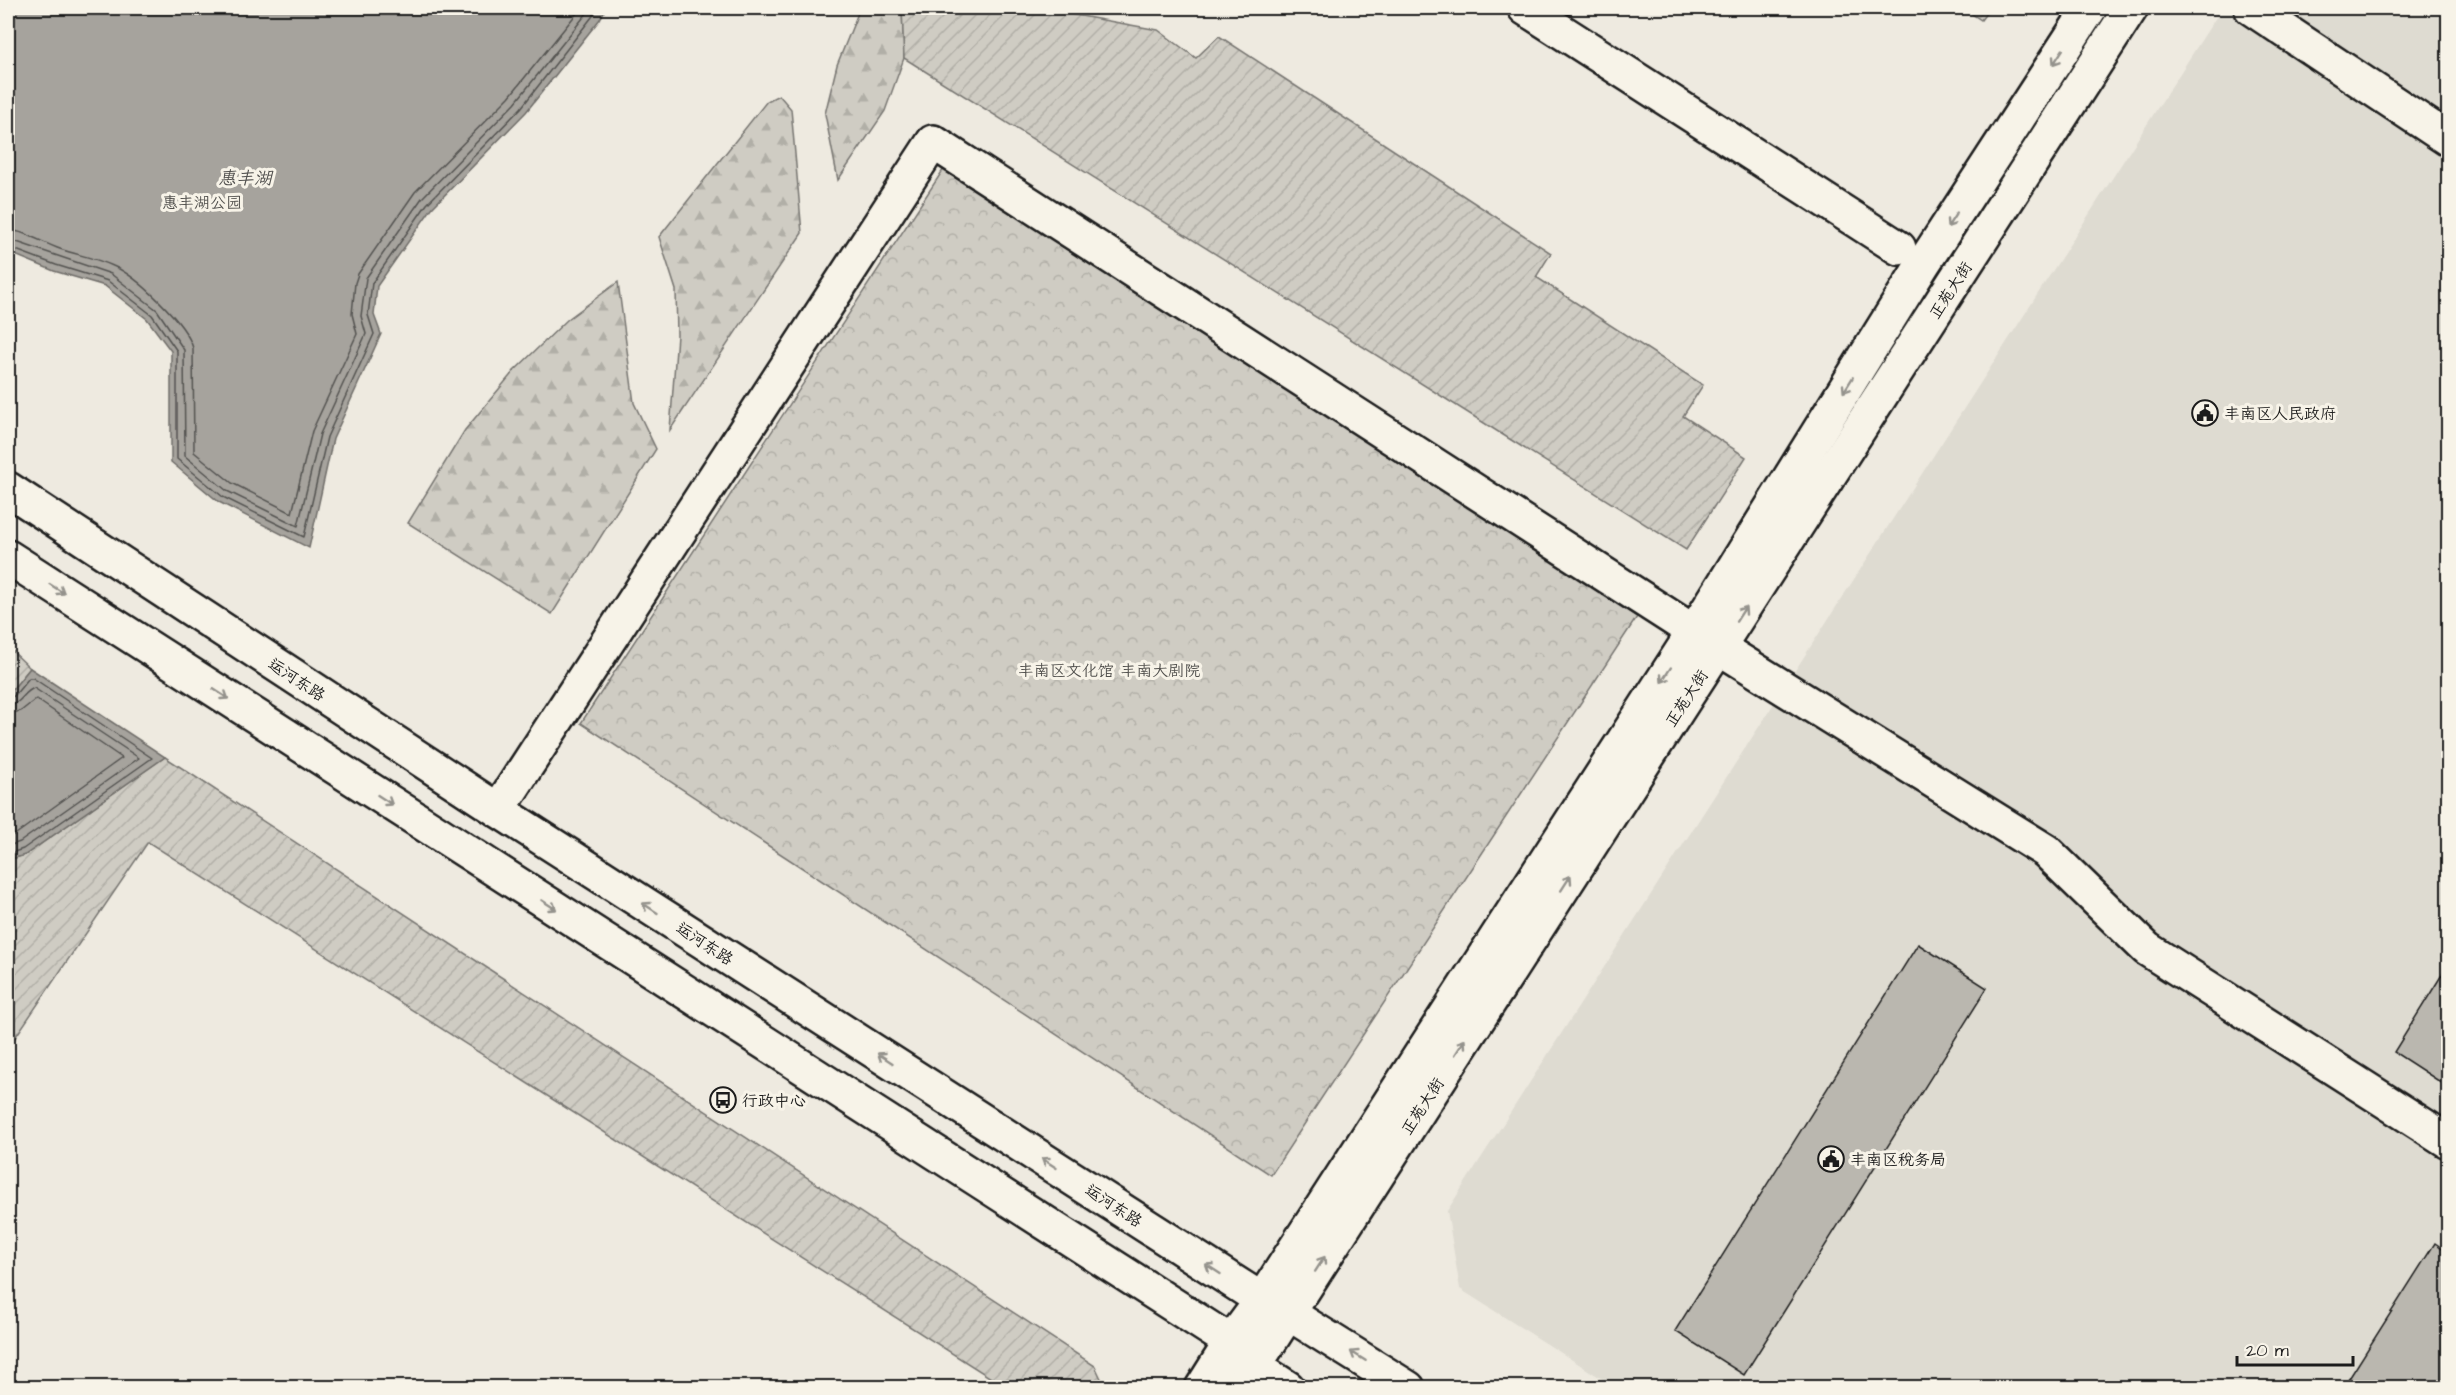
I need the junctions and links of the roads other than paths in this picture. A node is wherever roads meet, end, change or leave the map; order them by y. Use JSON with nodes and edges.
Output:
{"nodes":[{"id":1,"x":1525,"y":8,"type":"edge"},
{"id":2,"x":2090,"y":8,"type":"edge"},
{"id":3,"x":2131,"y":8,"type":"edge"},
{"id":4,"x":2251,"y":8,"type":"edge"},
{"id":5,"x":2448,"y":139,"type":"edge"},
{"id":6,"x":1899,"y":248,"type":"dead end"},
{"id":7,"x":8,"y":489,"type":"edge"},
{"id":8,"x":8,"y":557,"type":"edge"},
{"id":9,"x":1707,"y":640,"type":"junction"},
{"id":10,"x":498,"y":810,"type":"junction"},
{"id":11,"x":2448,"y":1141,"type":"edge"},
{"id":12,"x":1275,"y":1307,"type":"junction"},
{"id":13,"x":1231,"y":1342,"type":"junction"},
{"id":14,"x":1247,"y":1377,"type":"edge"},
{"id":15,"x":1202,"y":1388,"type":"edge"},
{"id":16,"x":1288,"y":1388,"type":"edge"},
{"id":17,"x":1408,"y":1388,"type":"edge"}],
"edges":[{"from":1,"to":6,"type":"street"},
{"from":2,"to":9,"type":"street","name":"正苑大街","one_way":true},
{"from":9,"to":3,"type":"street","name":"正苑大街","one_way":true},
{"from":4,"to":5,"type":"street"},
{"from":7,"to":10,"type":"street","name":"运河东路"},
{"from":8,"to":13,"type":"street","one_way":true},
{"from":9,"to":10,"type":"street"},
{"from":9,"to":11,"type":"street"},
{"from":9,"to":12,"type":"street","name":"正苑大街"},
{"from":12,"to":10,"type":"street","name":"运河东路","one_way":true},
{"from":12,"to":13,"type":"street","name":"正苑大街"},
{"from":12,"to":14,"type":"street","name":"正苑大街"},
{"from":17,"to":12,"type":"street","name":"运河东路","one_way":true},
{"from":13,"to":14,"type":"street"},
{"from":13,"to":15,"type":"street","name":"正苑大街"},
{"from":14,"to":16,"type":"street"}]}
